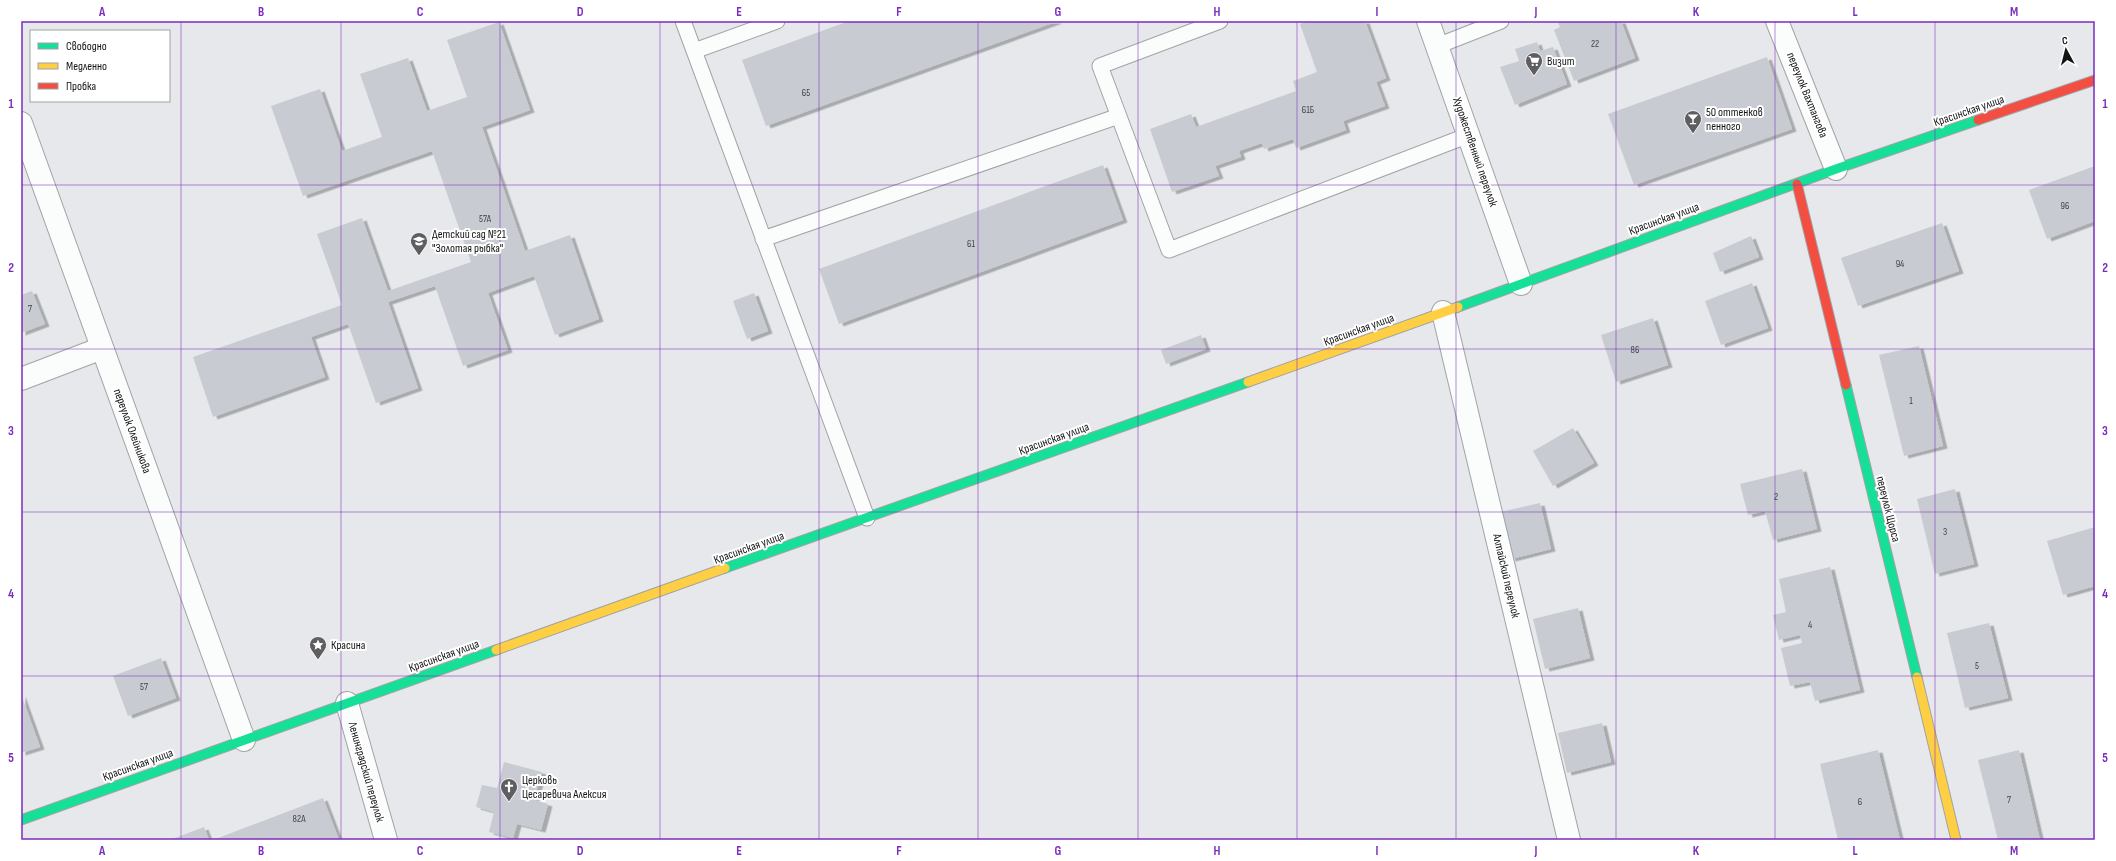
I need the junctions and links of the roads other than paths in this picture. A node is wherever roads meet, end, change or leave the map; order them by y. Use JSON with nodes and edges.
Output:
{"nodes":[{"id":1,"x":683,"y":21,"type":"edge"},
{"id":2,"x":777,"y":21,"type":"edge"},
{"id":3,"x":1220,"y":21,"type":"edge"},
{"id":4,"x":1428,"y":21,"type":"edge"},
{"id":5,"x":1501,"y":21,"type":"edge"},
{"id":6,"x":1777,"y":21,"type":"edge"},
{"id":7,"x":1437,"y":46,"type":"junction"},
{"id":8,"x":694,"y":50,"type":"junction"},
{"id":9,"x":2095,"y":80,"type":"edge"},
{"id":10,"x":1119,"y":116,"type":"junction"},
{"id":11,"x":21,"y":123,"type":"edge"},
{"id":12,"x":1469,"y":135,"type":"junction"},
{"id":13,"x":1836,"y":169,"type":"junction"},
{"id":14,"x":1797,"y":184,"type":"junction"},
{"id":15,"x":764,"y":239,"type":"junction"},
{"id":16,"x":1521,"y":284,"type":"junction"},
{"id":17,"x":1443,"y":312,"type":"junction"},
{"id":18,"x":102,"y":348,"type":"junction"},
{"id":19,"x":21,"y":379,"type":"edge"},
{"id":20,"x":867,"y":518,"type":"junction"},
{"id":21,"x":347,"y":703,"type":"junction"},
{"id":22,"x":244,"y":740,"type":"junction"},
{"id":23,"x":21,"y":820,"type":"edge"},
{"id":24,"x":386,"y":840,"type":"edge"},
{"id":25,"x":1568,"y":840,"type":"edge"},
{"id":26,"x":1956,"y":840,"type":"edge"}],
"edges":[{"from":1,"to":8,"type":"lane"},
{"from":2,"to":8,"type":"lane"},
{"from":3,"to":10,"type":"lane"},
{"from":4,"to":7,"type":"street","name":"Художественный переулок"},
{"from":5,"to":7,"type":"lane"},
{"from":6,"to":13,"type":"street","name":"переулок Вахтангова"},
{"from":7,"to":12,"type":"street","name":"Художественный переулок"},
{"from":8,"to":15,"type":"lane"},
{"from":9,"to":13,"type":"main road","name":"Красинская улица"},
{"from":10,"to":12,"type":"lane"},
{"from":10,"to":15,"type":"lane"},
{"from":11,"to":18,"type":"street","name":"переулок Олейникова"},
{"from":12,"to":16,"type":"street","name":"Художественный переулок"},
{"from":13,"to":14,"type":"main road","name":"Красинская улица"},
{"from":14,"to":16,"type":"main road","name":"Красинская улица"},
{"from":14,"to":26,"type":"main road","name":"переулок Щорса"},
{"from":15,"to":20,"type":"lane"},
{"from":16,"to":17,"type":"main road","name":"Красинская улица"},
{"from":17,"to":20,"type":"main road","name":"Красинская улица"},
{"from":17,"to":25,"type":"street","name":"Алтайский переулок"},
{"from":18,"to":19,"type":"street"},
{"from":18,"to":22,"type":"street","name":"переулок Олейникова"},
{"from":20,"to":21,"type":"main road","name":"Красинская улица"},
{"from":21,"to":22,"type":"main road","name":"Красинская улица"},
{"from":21,"to":24,"type":"street","name":"Ленинградский переулок"},
{"from":22,"to":23,"type":"main road","name":"Красинская улица"}]}
